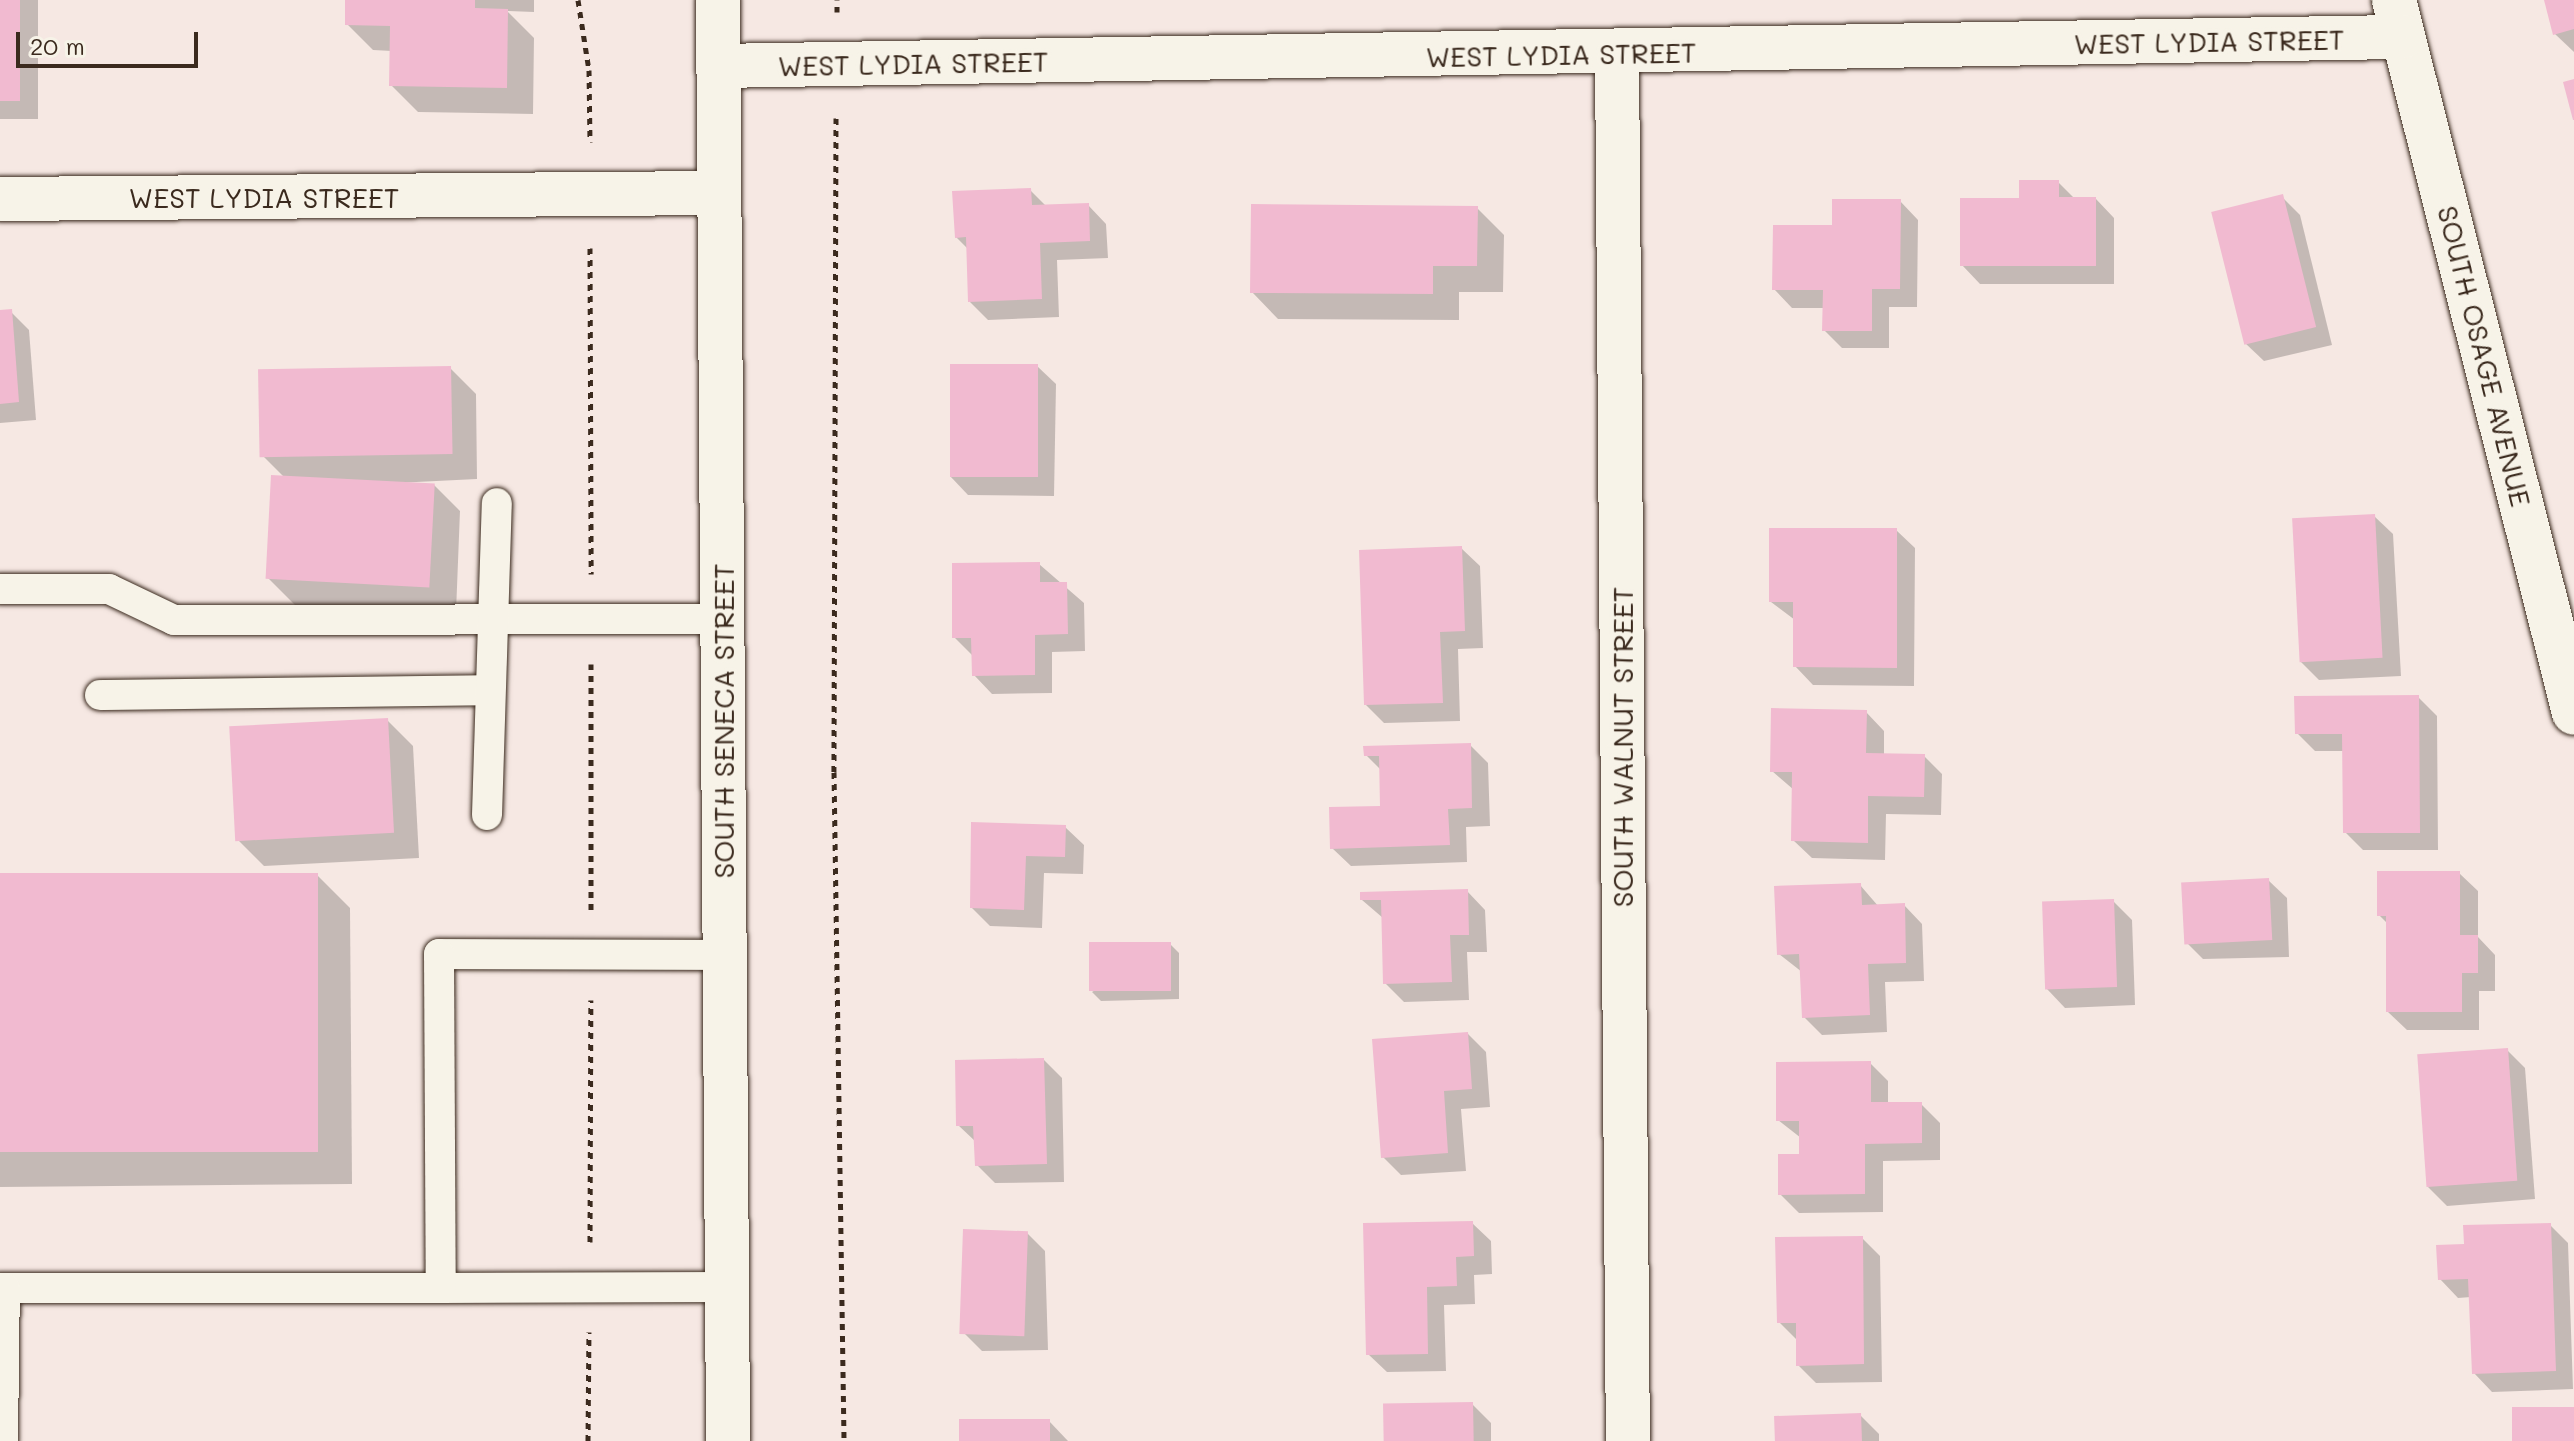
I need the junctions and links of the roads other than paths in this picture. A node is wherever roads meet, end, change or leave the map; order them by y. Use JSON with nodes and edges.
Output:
{"nodes":[{"id":1,"x":718,"y":0,"type":"edge"},
{"id":2,"x":2398,"y":18,"type":"edge"},
{"id":3,"x":1617,"y":54,"type":"junction"},
{"id":4,"x":718,"y":66,"type":"junction"},
{"id":5,"x":719,"y":193,"type":"junction"},
{"id":6,"x":0,"y":199,"type":"edge"},
{"id":7,"x":497,"y":503,"type":"dead end"},
{"id":8,"x":0,"y":589,"type":"edge"},
{"id":9,"x":490,"y":619,"type":"junction"},
{"id":10,"x":722,"y":619,"type":"junction"},
{"id":11,"x":489,"y":690,"type":"junction"},
{"id":12,"x":100,"y":695,"type":"dead end"},
{"id":13,"x":2574,"y":713,"type":"edge"},
{"id":14,"x":487,"y":815,"type":"dead end"},
{"id":15,"x":724,"y":955,"type":"junction"},
{"id":16,"x":726,"y":1287,"type":"junction"},
{"id":17,"x":2,"y":1288,"type":"edge"},
{"id":18,"x":441,"y":1288,"type":"junction"},
{"id":19,"x":3,"y":1441,"type":"edge"},
{"id":20,"x":728,"y":1441,"type":"edge"},
{"id":21,"x":1628,"y":1441,"type":"edge"}],
"edges":[{"from":1,"to":4,"type":"street","name":"SOUTH SENECA STREET"},
{"from":2,"to":3,"type":"street","name":"WEST LYDIA STREET"},
{"from":2,"to":13,"type":"street","name":"SOUTH OSAGE AVENUE"},
{"from":3,"to":4,"type":"street","name":"WEST LYDIA STREET"},
{"from":3,"to":21,"type":"street","name":"SOUTH WALNUT STREET"},
{"from":4,"to":5,"type":"street","name":"SOUTH SENECA STREET"},
{"from":5,"to":6,"type":"street","name":"WEST LYDIA STREET"},
{"from":5,"to":10,"type":"street","name":"SOUTH SENECA STREET"},
{"from":7,"to":9,"type":"lane"},
{"from":8,"to":9,"type":"lane"},
{"from":9,"to":10,"type":"lane"},
{"from":9,"to":11,"type":"lane"},
{"from":10,"to":15,"type":"street","name":"SOUTH SENECA STREET"},
{"from":11,"to":12,"type":"lane"},
{"from":11,"to":14,"type":"lane"},
{"from":15,"to":16,"type":"street","name":"SOUTH SENECA STREET"},
{"from":15,"to":18,"type":"lane"},
{"from":16,"to":18,"type":"lane"},
{"from":16,"to":20,"type":"street","name":"SOUTH SENECA STREET"},
{"from":17,"to":18,"type":"lane"},
{"from":17,"to":19,"type":"lane"}]}
